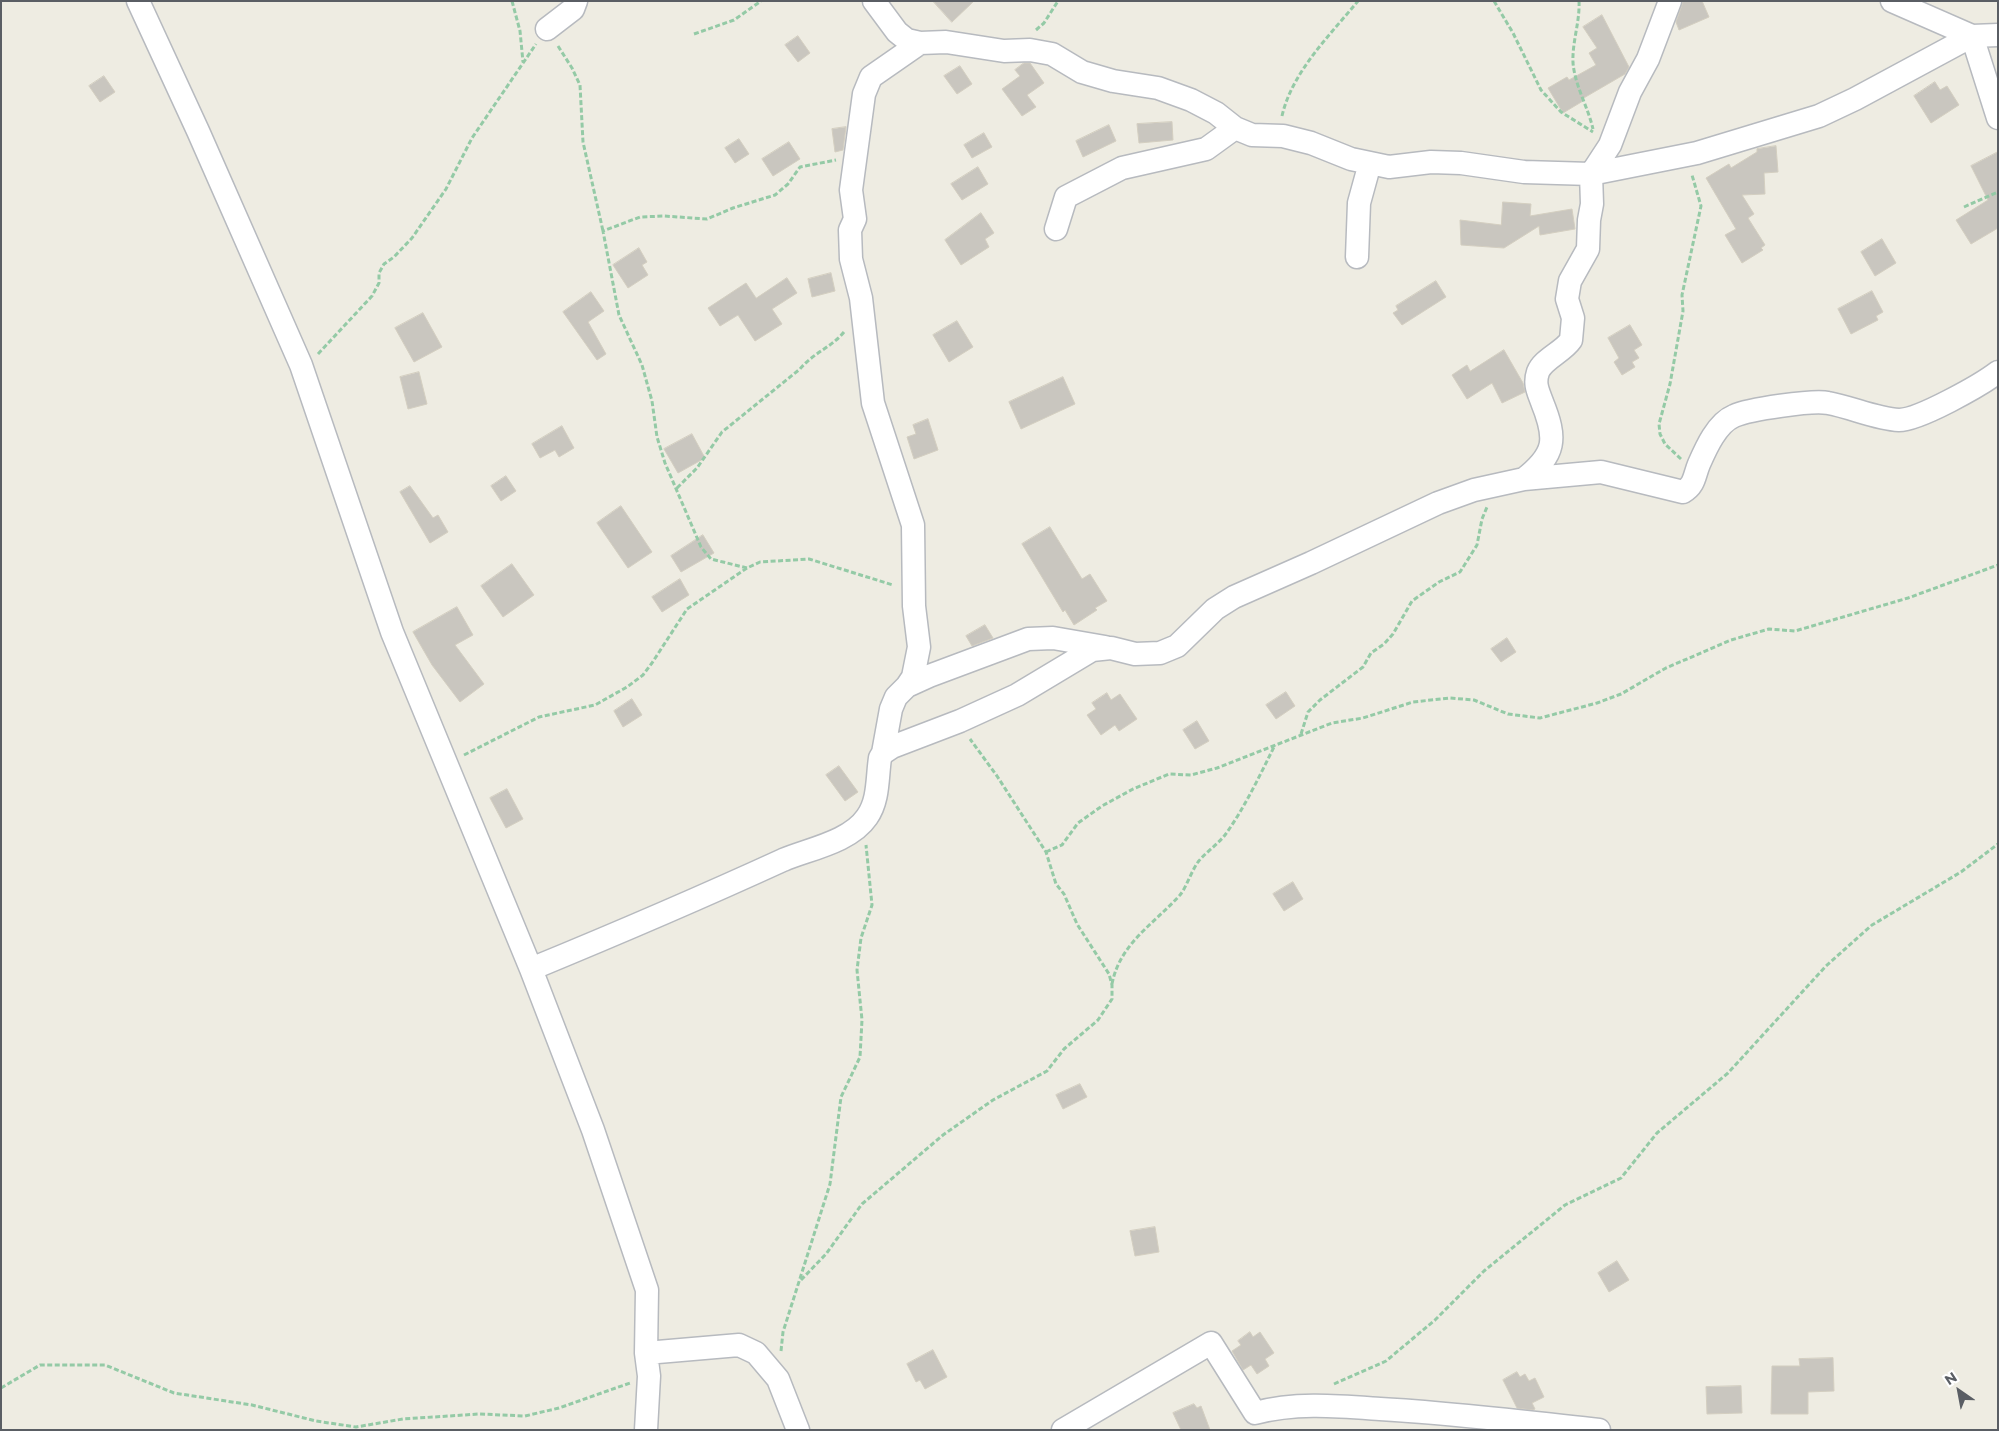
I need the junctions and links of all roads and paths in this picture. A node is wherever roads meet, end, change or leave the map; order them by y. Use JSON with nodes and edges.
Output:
{"nodes":[{"id":1,"x":138,"y":1,"type":"edge"},
{"id":2,"x":512,"y":1,"type":"edge"},
{"id":3,"x":576,"y":1,"type":"edge"},
{"id":4,"x":761,"y":1,"type":"edge"},
{"id":5,"x":874,"y":1,"type":"edge"},
{"id":6,"x":1058,"y":1,"type":"edge"},
{"id":7,"x":1358,"y":1,"type":"edge"},
{"id":8,"x":1494,"y":1,"type":"edge"},
{"id":9,"x":1579,"y":1,"type":"edge"},
{"id":10,"x":1670,"y":1,"type":"edge"},
{"id":11,"x":1892,"y":1,"type":"edge"},
{"id":12,"x":547,"y":29,"type":"junction"},
{"id":13,"x":694,"y":34,"type":"dead end"},
{"id":14,"x":1998,"y":35,"type":"edge"},
{"id":15,"x":1972,"y":36,"type":"junction"},
{"id":16,"x":920,"y":43,"type":"junction"},
{"id":17,"x":1013,"y":50,"type":"junction"},
{"id":18,"x":523,"y":62,"type":"junction"},
{"id":19,"x":1998,"y":118,"type":"edge"},
{"id":20,"x":1235,"y":128,"type":"junction"},
{"id":21,"x":1594,"y":132,"type":"junction"},
{"id":22,"x":1277,"y":136,"type":"junction"},
{"id":23,"x":1697,"y":153,"type":"junction"},
{"id":24,"x":857,"y":156,"type":"junction"},
{"id":25,"x":1370,"y":163,"type":"junction"},
{"id":26,"x":1596,"y":165,"type":"junction"},
{"id":27,"x":1998,"y":192,"type":"edge"},
{"id":28,"x":1964,"y":207,"type":"dead end"},
{"id":29,"x":1056,"y":229,"type":"dead end"},
{"id":30,"x":603,"y":231,"type":"junction"},
{"id":31,"x":1357,"y":257,"type":"dead end"},
{"id":32,"x":848,"y":328,"type":"dead end"},
{"id":33,"x":1998,"y":372,"type":"edge"},
{"id":34,"x":307,"y":380,"type":"junction"},
{"id":35,"x":1698,"y":466,"type":"junction"},
{"id":36,"x":1524,"y":479,"type":"junction"},
{"id":37,"x":677,"y":488,"type":"junction"},
{"id":38,"x":1489,"y":503,"type":"dead end"},
{"id":39,"x":1998,"y":565,"type":"edge"},
{"id":40,"x":747,"y":568,"type":"junction"},
{"id":41,"x":914,"y":599,"type":"junction"},
{"id":42,"x":1111,"y":648,"type":"junction"},
{"id":43,"x":907,"y":686,"type":"junction"},
{"id":44,"x":960,"y":722,"type":"junction"},
{"id":45,"x":1301,"y":735,"type":"junction"},
{"id":46,"x":1275,"y":745,"type":"junction"},
{"id":47,"x":883,"y":753,"type":"junction"},
{"id":48,"x":446,"y":764,"type":"junction"},
{"id":49,"x":867,"y":818,"type":"junction"},
{"id":50,"x":1998,"y":844,"type":"edge"},
{"id":51,"x":1046,"y":852,"type":"junction"},
{"id":52,"x":531,"y":969,"type":"junction"},
{"id":53,"x":1112,"y":985,"type":"junction"},
{"id":54,"x":801,"y":1280,"type":"junction"},
{"id":55,"x":646,"y":1353,"type":"junction"},
{"id":56,"x":650,"y":1376,"type":"junction"},
{"id":57,"x":778,"y":1379,"type":"junction"},
{"id":58,"x":1329,"y":1386,"type":"dead end"},
{"id":59,"x":1,"y":1388,"type":"edge"},
{"id":60,"x":1260,"y":1422,"type":"edge"},
{"id":61,"x":646,"y":1430,"type":"edge"},
{"id":62,"x":798,"y":1430,"type":"edge"},
{"id":63,"x":1063,"y":1430,"type":"edge"},
{"id":64,"x":1599,"y":1430,"type":"edge"}],
"edges":[{"from":1,"to":34,"type":"street"},
{"from":2,"to":18,"type":"path"},
{"from":3,"to":12,"type":"street"},
{"from":4,"to":13,"type":"path"},
{"from":5,"to":16,"type":"street"},
{"from":6,"to":17,"type":"path"},
{"from":7,"to":22,"type":"path"},
{"from":8,"to":21,"type":"path"},
{"from":9,"to":21,"type":"path"},
{"from":10,"to":26,"type":"street"},
{"from":11,"to":15,"type":"street"},
{"from":12,"to":18,"type":"path"},
{"from":12,"to":30,"type":"path"},
{"from":14,"to":15,"type":"street"},
{"from":15,"to":19,"type":"street"},
{"from":15,"to":23,"type":"street"},
{"from":16,"to":17,"type":"street"},
{"from":16,"to":24,"type":"street"},
{"from":17,"to":20,"type":"street"},
{"from":18,"to":34,"type":"path"},
{"from":20,"to":22,"type":"street"},
{"from":20,"to":29,"type":"street"},
{"from":21,"to":26,"type":"path"},
{"from":22,"to":25,"type":"street"},
{"from":23,"to":26,"type":"street"},
{"from":23,"to":35,"type":"path"},
{"from":24,"to":30,"type":"path"},
{"from":24,"to":41,"type":"street"},
{"from":25,"to":26,"type":"street"},
{"from":25,"to":31,"type":"street"},
{"from":26,"to":36,"type":"street"},
{"from":27,"to":28,"type":"path"},
{"from":30,"to":37,"type":"path"},
{"from":32,"to":37,"type":"path"},
{"from":33,"to":35,"type":"street"},
{"from":34,"to":48,"type":"street"},
{"from":35,"to":36,"type":"street"},
{"from":36,"to":42,"type":"street"},
{"from":37,"to":40,"type":"path"},
{"from":38,"to":45,"type":"path"},
{"from":39,"to":45,"type":"path"},
{"from":40,"to":41,"type":"path"},
{"from":40,"to":48,"type":"path"},
{"from":41,"to":43,"type":"street"},
{"from":42,"to":43,"type":"street"},
{"from":42,"to":44,"type":"street"},
{"from":43,"to":47,"type":"street"},
{"from":44,"to":47,"type":"street"},
{"from":44,"to":51,"type":"path"},
{"from":45,"to":46,"type":"path"},
{"from":46,"to":51,"type":"path"},
{"from":46,"to":53,"type":"path"},
{"from":47,"to":49,"type":"street"},
{"from":48,"to":52,"type":"street"},
{"from":49,"to":52,"type":"street"},
{"from":49,"to":54,"type":"path"},
{"from":50,"to":58,"type":"path"},
{"from":51,"to":53,"type":"path"},
{"from":52,"to":55,"type":"street"},
{"from":53,"to":54,"type":"path"},
{"from":54,"to":57,"type":"path"},
{"from":55,"to":56,"type":"street"},
{"from":55,"to":57,"type":"street"},
{"from":56,"to":59,"type":"path"},
{"from":56,"to":61,"type":"street"},
{"from":57,"to":62,"type":"street"},
{"from":60,"to":63,"type":"street"},
{"from":60,"to":64,"type":"street"}]}
